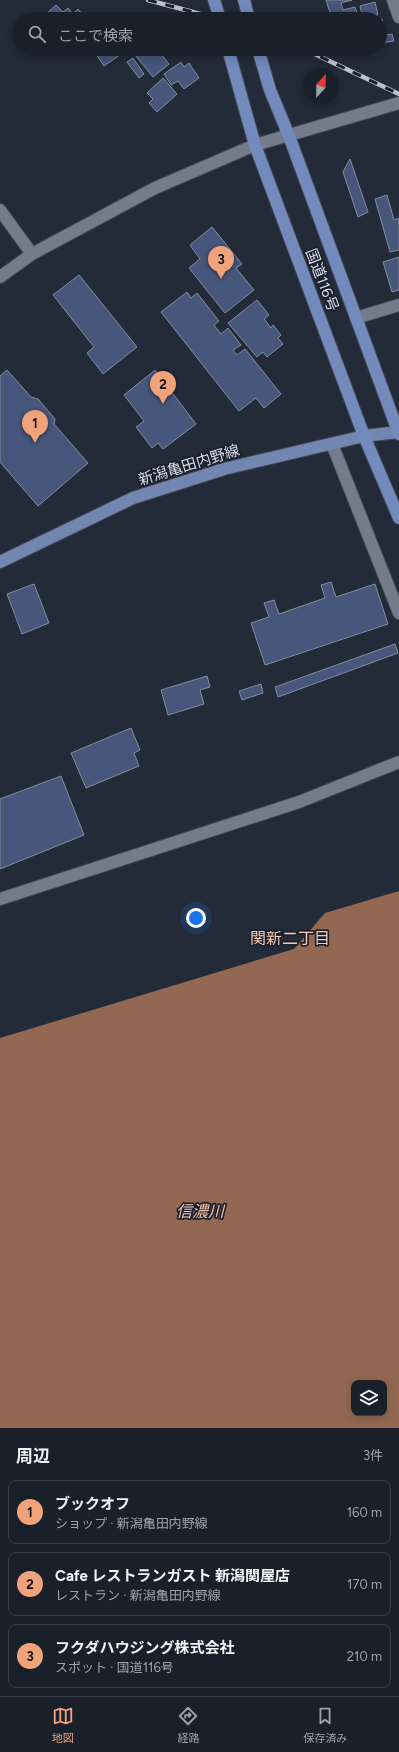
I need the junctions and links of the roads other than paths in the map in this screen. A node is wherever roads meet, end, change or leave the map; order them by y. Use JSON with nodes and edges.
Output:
{"nodes":[{"id":1,"x":214,"y":0,"type":"edge"},
{"id":2,"x":244,"y":0,"type":"edge"},
{"id":3,"x":393,"y":0,"type":"edge"},
{"id":4,"x":218,"y":12,"type":"edge"},
{"id":5,"x":247,"y":12,"type":"edge"},
{"id":6,"x":399,"y":17,"type":"edge"},
{"id":7,"x":230,"y":56,"type":"edge"},
{"id":8,"x":260,"y":56,"type":"edge"},
{"id":9,"x":399,"y":103,"type":"edge"},
{"id":10,"x":289,"y":136,"type":"junction"},
{"id":11,"x":254,"y":146,"type":"junction"},
{"id":12,"x":0,"y":210,"type":"edge"},
{"id":13,"x":32,"y":254,"type":"junction"},
{"id":14,"x":0,"y":277,"type":"edge"},
{"id":15,"x":399,"y":305,"type":"edge"},
{"id":16,"x":356,"y":318,"type":"junction"},
{"id":17,"x":399,"y":433,"type":"edge"},
{"id":18,"x":364,"y":436,"type":"junction"},
{"id":19,"x":332,"y":444,"type":"junction"},
{"id":20,"x":399,"y":518,"type":"edge"},
{"id":21,"x":0,"y":562,"type":"edge"},
{"id":22,"x":399,"y":613,"type":"edge"},
{"id":23,"x":399,"y":762,"type":"edge"},
{"id":24,"x":0,"y":899,"type":"edge"}],
"edges":[{"from":1,"to":4,"type":"highway"},
{"from":2,"to":5,"type":"highway"},
{"from":3,"to":6,"type":"street"},
{"from":7,"to":11,"type":"highway","name":"国道116号"},
{"from":8,"to":10,"type":"highway","name":"国道116号"},
{"from":9,"to":10,"type":"street"},
{"from":10,"to":11,"type":"street"},
{"from":10,"to":16,"type":"highway","name":"国道116号"},
{"from":11,"to":13,"type":"street"},
{"from":11,"to":18,"type":"highway","name":"国道116号"},
{"from":12,"to":13,"type":"street"},
{"from":13,"to":14,"type":"street"},
{"from":15,"to":16,"type":"street"},
{"from":16,"to":17,"type":"highway","name":"国道116号"},
{"from":17,"to":18,"type":"main road","name":"新潟亀田内野線"},
{"from":18,"to":19,"type":"main road","name":"新潟亀田内野線"},
{"from":18,"to":20,"type":"highway","name":"国道116号"},
{"from":19,"to":21,"type":"main road","name":"新潟亀田内野線"},
{"from":19,"to":22,"type":"street"},
{"from":23,"to":24,"type":"street"}]}
